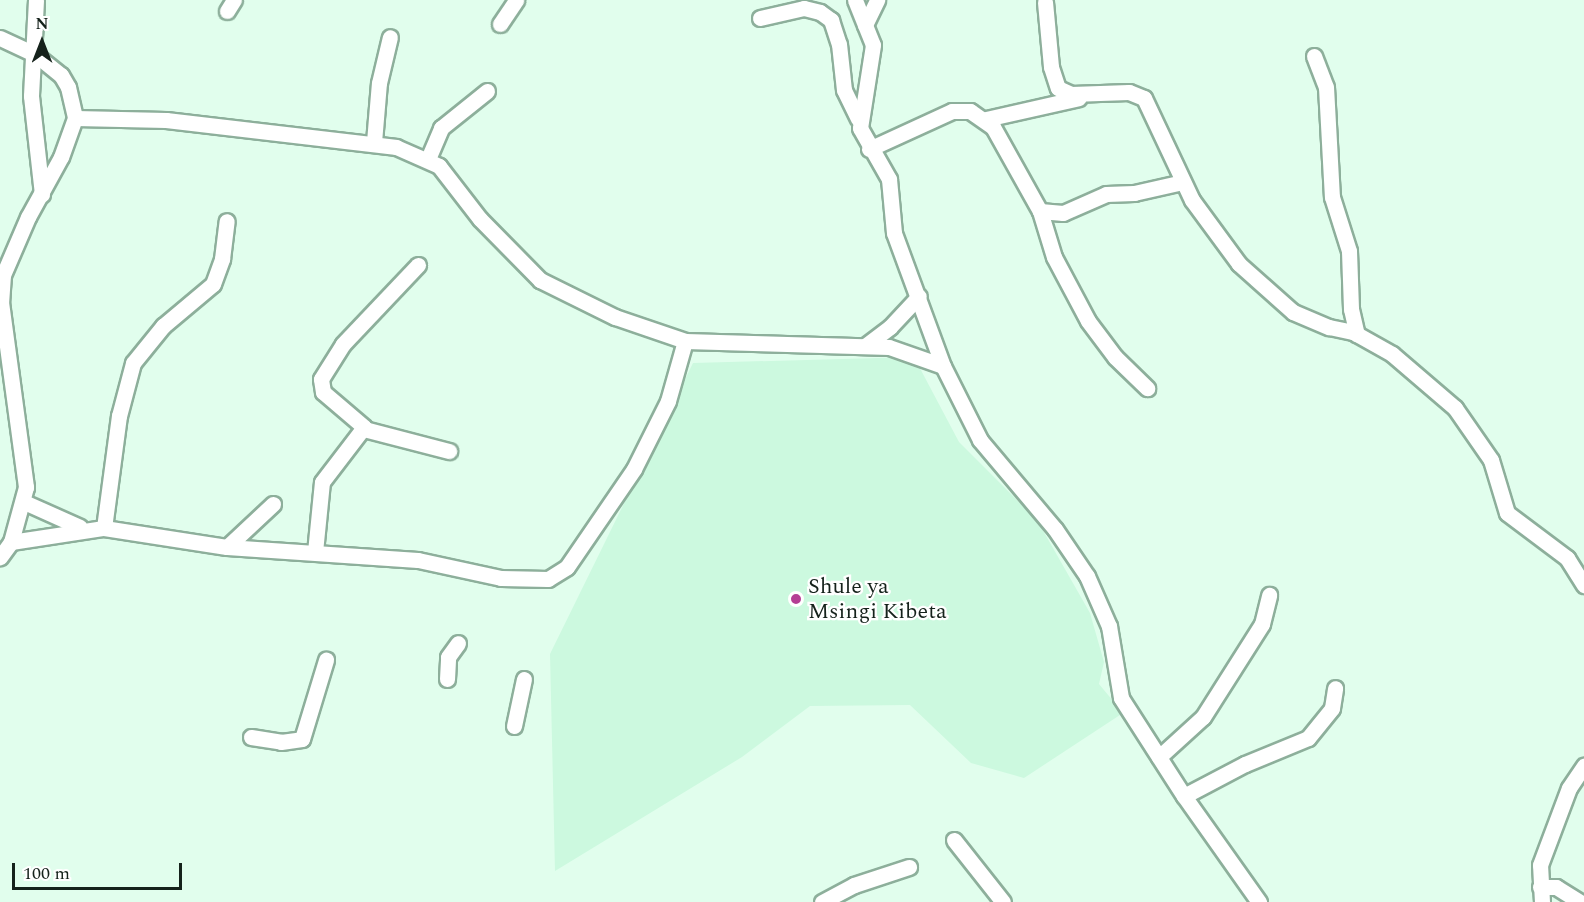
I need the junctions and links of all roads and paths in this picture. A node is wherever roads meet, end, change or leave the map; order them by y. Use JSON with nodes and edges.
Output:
{"nodes":[{"id":1,"x":36,"y":0,"type":"edge"},
{"id":2,"x":516,"y":0,"type":"edge"},
{"id":3,"x":855,"y":0,"type":"edge"},
{"id":4,"x":877,"y":0,"type":"edge"},
{"id":5,"x":1045,"y":2,"type":"dead end"},
{"id":6,"x":760,"y":18,"type":"dead end"},
{"id":7,"x":500,"y":24,"type":"dead end"},
{"id":8,"x":865,"y":25,"type":"junction"},
{"id":9,"x":390,"y":37,"type":"dead end"},
{"id":10,"x":0,"y":38,"type":"edge"},
{"id":11,"x":36,"y":55,"type":"junction"},
{"id":12,"x":1314,"y":56,"type":"dead end"},
{"id":13,"x":487,"y":91,"type":"dead end"},
{"id":14,"x":1089,"y":95,"type":"junction"},
{"id":15,"x":75,"y":118,"type":"junction"},
{"id":16,"x":858,"y":119,"type":"junction"},
{"id":17,"x":986,"y":119,"type":"junction"},
{"id":18,"x":374,"y":142,"type":"junction"},
{"id":19,"x":869,"y":149,"type":"junction"},
{"id":20,"x":428,"y":159,"type":"junction"},
{"id":21,"x":1183,"y":182,"type":"junction"},
{"id":22,"x":42,"y":194,"type":"junction"},
{"id":23,"x":1040,"y":211,"type":"junction"},
{"id":24,"x":227,"y":221,"type":"dead end"},
{"id":25,"x":418,"y":265,"type":"dead end"},
{"id":26,"x":919,"y":296,"type":"junction"},
{"id":27,"x":0,"y":302,"type":"edge"},
{"id":28,"x":1357,"y":334,"type":"junction"},
{"id":29,"x":685,"y":341,"type":"junction"},
{"id":30,"x":865,"y":346,"type":"junction"},
{"id":31,"x":4,"y":358,"type":"edge"},
{"id":32,"x":943,"y":366,"type":"junction"},
{"id":33,"x":1147,"y":388,"type":"dead end"},
{"id":34,"x":364,"y":429,"type":"junction"},
{"id":35,"x":449,"y":452,"type":"dead end"},
{"id":36,"x":24,"y":502,"type":"junction"},
{"id":37,"x":273,"y":504,"type":"dead end"},
{"id":38,"x":83,"y":528,"type":"junction"},
{"id":39,"x":104,"y":528,"type":"junction"},
{"id":40,"x":11,"y":542,"type":"junction"},
{"id":41,"x":227,"y":547,"type":"junction"},
{"id":42,"x":315,"y":552,"type":"junction"},
{"id":43,"x":0,"y":557,"type":"edge"},
{"id":44,"x":1584,"y":585,"type":"edge"},
{"id":45,"x":1269,"y":595,"type":"dead end"},
{"id":46,"x":458,"y":643,"type":"dead end"},
{"id":47,"x":326,"y":660,"type":"dead end"},
{"id":48,"x":447,"y":679,"type":"dead end"},
{"id":49,"x":524,"y":679,"type":"dead end"},
{"id":50,"x":1335,"y":688,"type":"dead end"},
{"id":51,"x":514,"y":726,"type":"dead end"},
{"id":52,"x":251,"y":737,"type":"dead end"},
{"id":53,"x":1159,"y":758,"type":"junction"},
{"id":54,"x":1584,"y":766,"type":"edge"},
{"id":55,"x":1184,"y":796,"type":"junction"},
{"id":56,"x":954,"y":840,"type":"dead end"},
{"id":57,"x":909,"y":867,"type":"dead end"},
{"id":58,"x":1541,"y":894,"type":"edge"},
{"id":59,"x":822,"y":902,"type":"edge"},
{"id":60,"x":1003,"y":902,"type":"edge"},
{"id":61,"x":1259,"y":902,"type":"edge"},
{"id":62,"x":1580,"y":902,"type":"edge"}],
"edges":[{"from":1,"to":11,"type":"street"},
{"from":2,"to":7,"type":"street"},
{"from":3,"to":8,"type":"street"},
{"from":4,"to":8,"type":"street"},
{"from":5,"to":14,"type":"street"},
{"from":6,"to":16,"type":"street"},
{"from":8,"to":16,"type":"street"},
{"from":9,"to":18,"type":"street"},
{"from":10,"to":11,"type":"street"},
{"from":11,"to":15,"type":"street"},
{"from":11,"to":22,"type":"street"},
{"from":12,"to":28,"type":"street"},
{"from":13,"to":20,"type":"street"},
{"from":14,"to":17,"type":"street"},
{"from":14,"to":21,"type":"street"},
{"from":15,"to":18,"type":"street"},
{"from":15,"to":22,"type":"street"},
{"from":16,"to":19,"type":"street"},
{"from":17,"to":19,"type":"street"},
{"from":17,"to":23,"type":"street"},
{"from":18,"to":20,"type":"street"},
{"from":19,"to":26,"type":"street"},
{"from":20,"to":29,"type":"street"},
{"from":21,"to":23,"type":"street"},
{"from":21,"to":28,"type":"street"},
{"from":22,"to":27,"type":"street"},
{"from":23,"to":33,"type":"street"},
{"from":24,"to":39,"type":"street"},
{"from":25,"to":34,"type":"street"},
{"from":26,"to":30,"type":"street"},
{"from":26,"to":32,"type":"street"},
{"from":27,"to":31,"type":"street"},
{"from":28,"to":44,"type":"street"},
{"from":29,"to":30,"type":"street"},
{"from":29,"to":42,"type":"street"},
{"from":30,"to":32,"type":"street"},
{"from":31,"to":36,"type":"street"},
{"from":32,"to":53,"type":"street"},
{"from":34,"to":35,"type":"street"},
{"from":34,"to":42,"type":"street"},
{"from":36,"to":38,"type":"street"},
{"from":36,"to":40,"type":"street"},
{"from":37,"to":41,"type":"street"},
{"from":38,"to":39,"type":"street"},
{"from":38,"to":40,"type":"street"},
{"from":39,"to":41,"type":"street"},
{"from":40,"to":43,"type":"street"},
{"from":41,"to":42,"type":"street"},
{"from":45,"to":53,"type":"street"},
{"from":46,"to":48,"type":"street"},
{"from":47,"to":52,"type":"street"},
{"from":49,"to":51,"type":"street"},
{"from":50,"to":55,"type":"street"},
{"from":53,"to":55,"type":"street"},
{"from":54,"to":58,"type":"street"},
{"from":55,"to":61,"type":"street"},
{"from":56,"to":60,"type":"street"},
{"from":57,"to":59,"type":"street"},
{"from":58,"to":62,"type":"street"}]}
